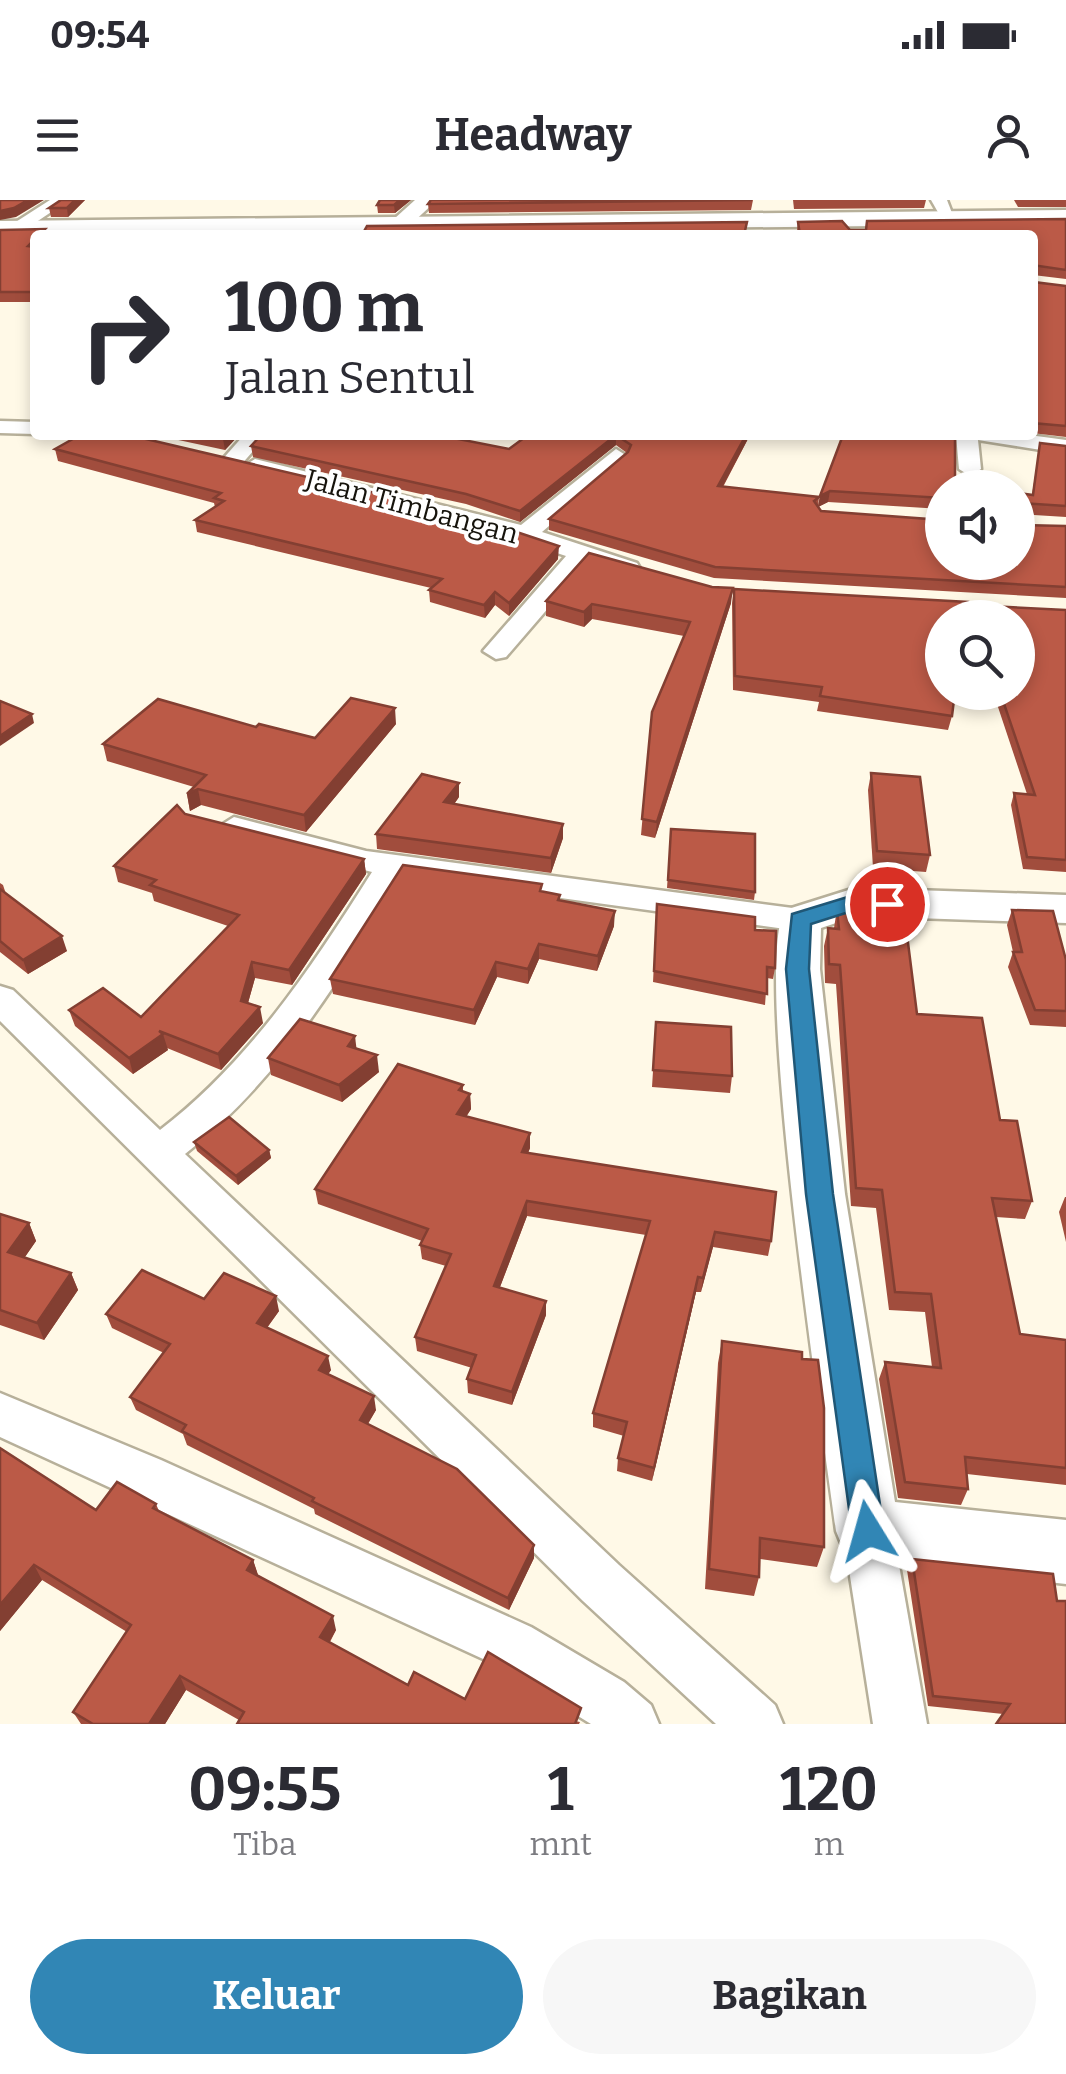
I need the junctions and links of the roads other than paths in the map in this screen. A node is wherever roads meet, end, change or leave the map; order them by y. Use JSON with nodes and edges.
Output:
{"nodes":[{"id":1,"x":62,"y":200,"type":"edge"},
{"id":2,"x":428,"y":200,"type":"edge"},
{"id":3,"x":944,"y":209,"type":"edge"},
{"id":4,"x":1066,"y":216,"type":"edge"},
{"id":5,"x":401,"y":223,"type":"junction"},
{"id":6,"x":852,"y":227,"type":"edge"},
{"id":7,"x":8,"y":228,"type":"edge"},
{"id":8,"x":438,"y":229,"type":"edge"},
{"id":9,"x":0,"y":427,"type":"edge"},
{"id":10,"x":30,"y":428,"type":"edge"},
{"id":11,"x":249,"y":440,"type":"edge"},
{"id":12,"x":968,"y":440,"type":"edge"},
{"id":13,"x":1019,"y":440,"type":"edge"},
{"id":14,"x":1066,"y":447,"type":"edge"},
{"id":15,"x":616,"y":456,"type":"edge"},
{"id":16,"x":970,"y":469,"type":"dead end"},
{"id":17,"x":524,"y":535,"type":"junction"},
{"id":18,"x":582,"y":554,"type":"junction"},
{"id":19,"x":657,"y":576,"type":"edge"},
{"id":20,"x":496,"y":651,"type":"dead end"},
{"id":21,"x":200,"y":818,"type":"edge"},
{"id":22,"x":394,"y":864,"type":"junction"},
{"id":23,"x":1066,"y":909,"type":"edge"},
{"id":24,"x":800,"y":920,"type":"junction"},
{"id":25,"x":0,"y":999,"type":"edge"},
{"id":26,"x":159,"y":1152,"type":"junction"},
{"id":27,"x":0,"y":1415,"type":"edge"},
{"id":28,"x":868,"y":1531,"type":"junction"},
{"id":29,"x":1066,"y":1552,"type":"edge"},
{"id":30,"x":632,"y":1724,"type":"edge"},
{"id":31,"x":756,"y":1724,"type":"edge"},
{"id":32,"x":900,"y":1724,"type":"edge"}],
"edges":[{"from":1,"to":7,"type":"street"},
{"from":2,"to":5,"type":"street"},
{"from":3,"to":4,"type":"main road"},
{"from":3,"to":6,"type":"main road"},
{"from":5,"to":7,"type":"main road"},
{"from":5,"to":8,"type":"main road"},
{"from":6,"to":8,"type":"main road"},
{"from":9,"to":10,"type":"street"},
{"from":11,"to":17,"type":"street","name":"Jalan Timbangan"},
{"from":12,"to":16,"type":"street"},
{"from":13,"to":14,"type":"street"},
{"from":15,"to":17,"type":"street"},
{"from":17,"to":18,"type":"street","name":"Jalan Timbangan"},
{"from":18,"to":19,"type":"street","name":"Jalan Timbangan"},
{"from":18,"to":20,"type":"street"},
{"from":21,"to":22,"type":"street"},
{"from":22,"to":24,"type":"street"},
{"from":22,"to":26,"type":"street"},
{"from":23,"to":24,"type":"street"},
{"from":24,"to":28,"type":"street"},
{"from":25,"to":26,"type":"street"},
{"from":26,"to":31,"type":"street"},
{"from":27,"to":30,"type":"street"},
{"from":28,"to":29,"type":"street"},
{"from":28,"to":32,"type":"street"}]}
